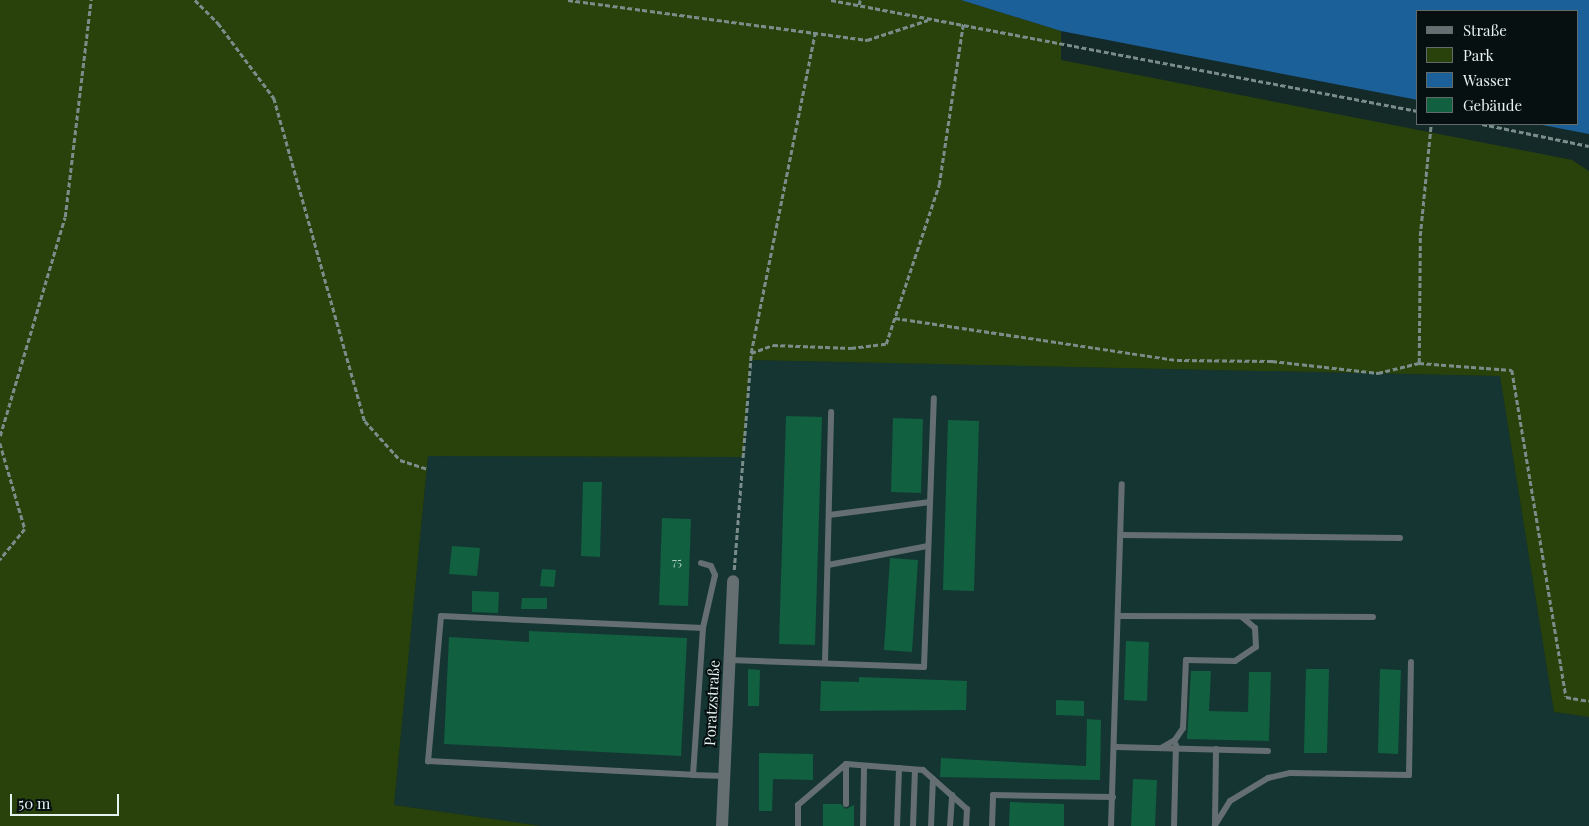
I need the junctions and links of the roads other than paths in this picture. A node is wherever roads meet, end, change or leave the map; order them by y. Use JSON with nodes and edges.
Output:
{"nodes":[{"id":1,"x":934,"y":398,"type":"dead end"},
{"id":2,"x":831,"y":412,"type":"dead end"},
{"id":3,"x":1122,"y":484,"type":"dead end"},
{"id":4,"x":930,"y":502,"type":"junction"},
{"id":5,"x":829,"y":515,"type":"junction"},
{"id":6,"x":1121,"y":535,"type":"junction"},
{"id":7,"x":1400,"y":538,"type":"dead end"},
{"id":8,"x":928,"y":546,"type":"junction"},
{"id":9,"x":700,"y":563,"type":"dead end"},
{"id":10,"x":828,"y":565,"type":"junction"},
{"id":11,"x":733,"y":581,"type":"road end"},
{"id":12,"x":1119,"y":616,"type":"junction"},
{"id":13,"x":1239,"y":616,"type":"junction"},
{"id":14,"x":1373,"y":617,"type":"dead end"},
{"id":15,"x":703,"y":628,"type":"junction"},
{"id":16,"x":730,"y":660,"type":"junction"},
{"id":17,"x":1411,"y":662,"type":"dead end"},
{"id":18,"x":826,"y":663,"type":"junction"},
{"id":19,"x":1180,"y":735,"type":"junction"},
{"id":20,"x":1116,"y":747,"type":"junction"},
{"id":21,"x":1161,"y":748,"type":"junction"},
{"id":22,"x":1174,"y":748,"type":"junction"},
{"id":23,"x":1216,"y":749,"type":"junction"},
{"id":24,"x":1268,"y":751,"type":"dead end"},
{"id":25,"x":846,"y":764,"type":"junction"},
{"id":26,"x":864,"y":766,"type":"junction"},
{"id":27,"x":899,"y":768,"type":"junction"},
{"id":28,"x":915,"y":770,"type":"junction"},
{"id":29,"x":693,"y":775,"type":"junction"},
{"id":30,"x":725,"y":776,"type":"junction"},
{"id":31,"x":933,"y":779,"type":"junction"},
{"id":32,"x":952,"y":795,"type":"junction"},
{"id":33,"x":1114,"y":797,"type":"junction"},
{"id":34,"x":846,"y":804,"type":"dead end"},
{"id":35,"x":1215,"y":825,"type":"edge"},
{"id":36,"x":722,"y":826,"type":"edge"},
{"id":37,"x":798,"y":826,"type":"edge"},
{"id":38,"x":863,"y":826,"type":"edge"},
{"id":39,"x":897,"y":826,"type":"edge"},
{"id":40,"x":913,"y":826,"type":"edge"},
{"id":41,"x":931,"y":826,"type":"edge"},
{"id":42,"x":950,"y":826,"type":"edge"},
{"id":43,"x":966,"y":826,"type":"edge"},
{"id":44,"x":992,"y":826,"type":"edge"},
{"id":45,"x":1111,"y":826,"type":"edge"},
{"id":46,"x":1174,"y":826,"type":"edge"}],
"edges":[{"from":1,"to":4,"type":"lane"},
{"from":2,"to":5,"type":"lane"},
{"from":3,"to":6,"type":"lane"},
{"from":4,"to":5,"type":"lane"},
{"from":4,"to":8,"type":"lane"},
{"from":5,"to":10,"type":"lane"},
{"from":6,"to":7,"type":"lane"},
{"from":6,"to":12,"type":"lane"},
{"from":8,"to":10,"type":"lane"},
{"from":8,"to":18,"type":"lane"},
{"from":9,"to":15,"type":"lane"},
{"from":10,"to":18,"type":"lane"},
{"from":11,"to":16,"type":"street","name":"Poratzstraße"},
{"from":12,"to":13,"type":"lane"},
{"from":12,"to":20,"type":"lane"},
{"from":13,"to":14,"type":"lane"},
{"from":13,"to":19,"type":"lane"},
{"from":15,"to":29,"type":"lane"},
{"from":15,"to":29,"type":"lane"},
{"from":16,"to":18,"type":"lane"},
{"from":16,"to":30,"type":"street","name":"Poratzstraße"},
{"from":17,"to":35,"type":"lane"},
{"from":19,"to":21,"type":"lane"},
{"from":19,"to":22,"type":"lane"},
{"from":20,"to":21,"type":"lane"},
{"from":20,"to":33,"type":"lane"},
{"from":21,"to":22,"type":"lane"},
{"from":22,"to":23,"type":"lane"},
{"from":22,"to":46,"type":"lane"},
{"from":23,"to":24,"type":"lane"},
{"from":23,"to":35,"type":"lane"},
{"from":25,"to":26,"type":"lane"},
{"from":25,"to":34,"type":"lane"},
{"from":25,"to":37,"type":"lane"},
{"from":26,"to":27,"type":"lane"},
{"from":26,"to":38,"type":"lane"},
{"from":27,"to":28,"type":"lane"},
{"from":27,"to":39,"type":"lane"},
{"from":28,"to":31,"type":"lane"},
{"from":28,"to":40,"type":"lane"},
{"from":29,"to":30,"type":"lane"},
{"from":30,"to":36,"type":"street","name":"Poratzstraße"},
{"from":31,"to":32,"type":"lane"},
{"from":31,"to":41,"type":"lane"},
{"from":32,"to":42,"type":"lane"},
{"from":32,"to":43,"type":"lane"},
{"from":33,"to":44,"type":"lane"},
{"from":33,"to":45,"type":"lane"}]}
